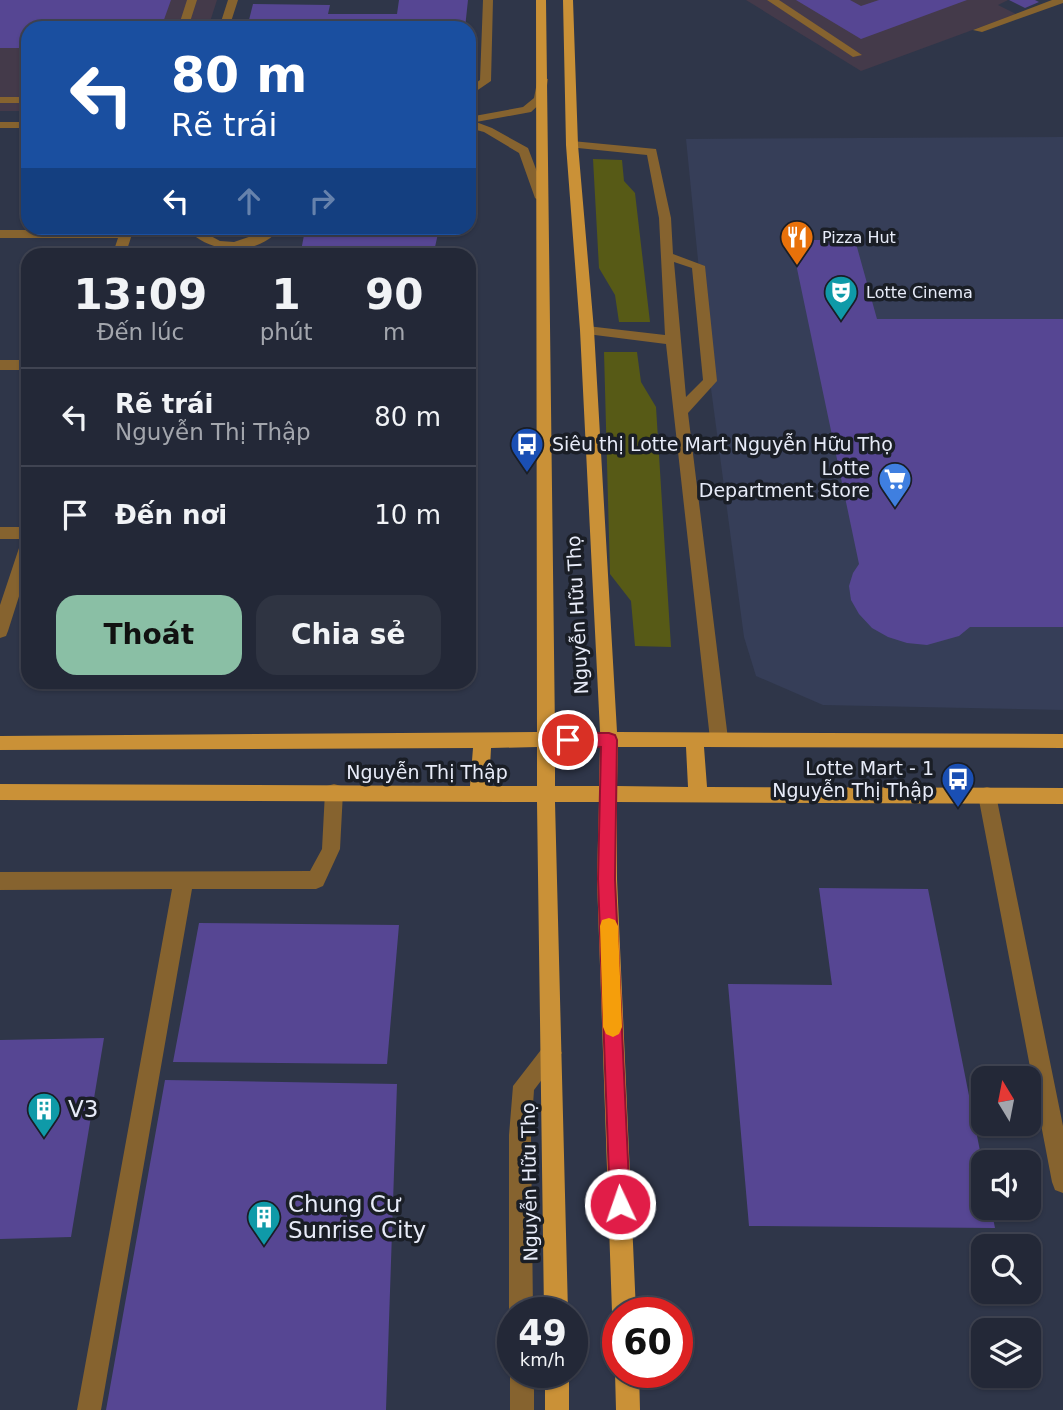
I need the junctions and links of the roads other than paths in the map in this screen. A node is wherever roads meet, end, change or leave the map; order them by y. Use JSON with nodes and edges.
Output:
{"nodes":[{"id":1,"x":192,"y":0,"type":"edge"},
{"id":2,"x":233,"y":0,"type":"edge"},
{"id":3,"x":488,"y":0,"type":"edge"},
{"id":4,"x":541,"y":0,"type":"edge"},
{"id":5,"x":568,"y":0,"type":"edge"},
{"id":6,"x":772,"y":0,"type":"edge"},
{"id":7,"x":1062,"y":0,"type":"edge"},
{"id":8,"x":185,"y":21,"type":"edge"},
{"id":9,"x":227,"y":21,"type":"edge"},
{"id":10,"x":978,"y":30,"type":"dead end"},
{"id":11,"x":857,"y":55,"type":"dead end"},
{"id":12,"x":542,"y":76,"type":"junction"},
{"id":13,"x":476,"y":88,"type":"edge"},
{"id":14,"x":0,"y":100,"type":"edge"},
{"id":15,"x":21,"y":100,"type":"edge"},
{"id":16,"x":476,"y":121,"type":"edge"},
{"id":17,"x":0,"y":125,"type":"edge"},
{"id":18,"x":21,"y":125,"type":"edge"},
{"id":19,"x":476,"y":125,"type":"edge"},
{"id":20,"x":572,"y":145,"type":"junction"},
{"id":21,"x":541,"y":198,"type":"junction"},
{"id":22,"x":0,"y":234,"type":"edge"},
{"id":23,"x":21,"y":234,"type":"edge"},
{"id":24,"x":201,"y":235,"type":"edge"},
{"id":25,"x":267,"y":235,"type":"edge"},
{"id":26,"x":668,"y":256,"type":"junction"},
{"id":27,"x":587,"y":330,"type":"junction"},
{"id":28,"x":672,"y":340,"type":"junction"},
{"id":29,"x":0,"y":365,"type":"edge"},
{"id":30,"x":21,"y":365,"type":"edge"},
{"id":31,"x":680,"y":412,"type":"junction"},
{"id":32,"x":0,"y":533,"type":"edge"},
{"id":33,"x":21,"y":533,"type":"edge"},
{"id":34,"x":21,"y":564,"type":"edge"},
{"id":35,"x":0,"y":631,"type":"edge"},
{"id":36,"x":695,"y":739,"type":"junction"},
{"id":37,"x":719,"y":739,"type":"junction"},
{"id":38,"x":483,"y":740,"type":"junction"},
{"id":39,"x":548,"y":740,"type":"junction"},
{"id":40,"x":609,"y":740,"type":"junction"},
{"id":41,"x":1063,"y":740,"type":"edge"},
{"id":42,"x":0,"y":743,"type":"edge"},
{"id":43,"x":0,"y":792,"type":"edge"},
{"id":44,"x":334,"y":793,"type":"junction"},
{"id":45,"x":479,"y":793,"type":"junction"},
{"id":46,"x":546,"y":793,"type":"junction"},
{"id":47,"x":607,"y":794,"type":"junction"},
{"id":48,"x":698,"y":794,"type":"junction"},
{"id":49,"x":987,"y":796,"type":"junction"},
{"id":50,"x":1063,"y":796,"type":"edge"},
{"id":51,"x":184,"y":879,"type":"junction"},
{"id":52,"x":0,"y":881,"type":"edge"},
{"id":53,"x":551,"y":1053,"type":"junction"},
{"id":54,"x":1063,"y":1182,"type":"edge"},
{"id":55,"x":521,"y":1297,"type":"edge"},
{"id":56,"x":556,"y":1297,"type":"edge"},
{"id":57,"x":623,"y":1297,"type":"edge"},
{"id":58,"x":522,"y":1388,"type":"edge"},
{"id":59,"x":556,"y":1388,"type":"edge"},
{"id":60,"x":627,"y":1388,"type":"edge"},
{"id":61,"x":89,"y":1410,"type":"edge"},
{"id":62,"x":522,"y":1410,"type":"edge"},
{"id":63,"x":557,"y":1410,"type":"edge"},
{"id":64,"x":628,"y":1410,"type":"edge"}],
"edges":[{"from":1,"to":8,"type":"street"},
{"from":2,"to":9,"type":"street"},
{"from":3,"to":13,"type":"street"},
{"from":4,"to":12,"type":"main road","name":"Nguyễn Hữu Thọ"},
{"from":5,"to":20,"type":"main road","name":"Nguyễn Hữu Thọ"},
{"from":6,"to":11,"type":"street"},
{"from":7,"to":10,"type":"street"},
{"from":12,"to":16,"type":"street"},
{"from":12,"to":21,"type":"main road","name":"Nguyễn Hữu Thọ"},
{"from":14,"to":15,"type":"street"},
{"from":17,"to":18,"type":"street"},
{"from":19,"to":21,"type":"street"},
{"from":20,"to":26,"type":"street"},
{"from":20,"to":27,"type":"main road","name":"Nguyễn Hữu Thọ"},
{"from":21,"to":39,"type":"main road","name":"Nguyễn Hữu Thọ"},
{"from":22,"to":23,"type":"street"},
{"from":24,"to":25,"type":"street"},
{"from":26,"to":28,"type":"street"},
{"from":26,"to":31,"type":"street"},
{"from":27,"to":28,"type":"street"},
{"from":27,"to":40,"type":"main road","name":"Nguyễn Hữu Thọ"},
{"from":28,"to":31,"type":"street"},
{"from":29,"to":30,"type":"street"},
{"from":31,"to":37,"type":"street"},
{"from":32,"to":33,"type":"street"},
{"from":34,"to":35,"type":"street"},
{"from":36,"to":37,"type":"main road","name":"Nguyễn Thị Thập"},
{"from":36,"to":40,"type":"main road","name":"Nguyễn Thị Thập"},
{"from":36,"to":48,"type":"main road"},
{"from":37,"to":41,"type":"main road","name":"Nguyễn Thị Thập"},
{"from":38,"to":39,"type":"main road","name":"Nguyễn Thị Thập"},
{"from":38,"to":42,"type":"main road","name":"Nguyễn Thị Thập"},
{"from":38,"to":45,"type":"main road"},
{"from":39,"to":40,"type":"main road","name":"Nguyễn Thị Thập"},
{"from":39,"to":46,"type":"main road","name":"Nguyễn Hữu Thọ"},
{"from":40,"to":47,"type":"main road","name":"Nguyễn Hữu Thọ"},
{"from":43,"to":44,"type":"main road","name":"Nguyễn Thị Thập"},
{"from":44,"to":45,"type":"main road","name":"Nguyễn Thị Thập"},
{"from":44,"to":51,"type":"street"},
{"from":45,"to":46,"type":"main road","name":"Nguyễn Thị Thập"},
{"from":46,"to":47,"type":"main road","name":"Nguyễn Thị Thập"},
{"from":46,"to":53,"type":"main road","name":"Nguyễn Hữu Thọ"},
{"from":47,"to":48,"type":"main road","name":"Nguyễn Thị Thập"},
{"from":47,"to":57,"type":"main road","name":"Nguyễn Hữu Thọ"},
{"from":48,"to":49,"type":"main road","name":"Nguyễn Thị Thập"},
{"from":49,"to":50,"type":"main road","name":"Nguyễn Thị Thập"},
{"from":49,"to":54,"type":"street"},
{"from":51,"to":52,"type":"street"},
{"from":51,"to":61,"type":"street"},
{"from":53,"to":55,"type":"street"},
{"from":53,"to":56,"type":"main road","name":"Nguyễn Hữu Thọ"},
{"from":58,"to":62,"type":"street"},
{"from":59,"to":63,"type":"main road"},
{"from":60,"to":64,"type":"main road"}]}
